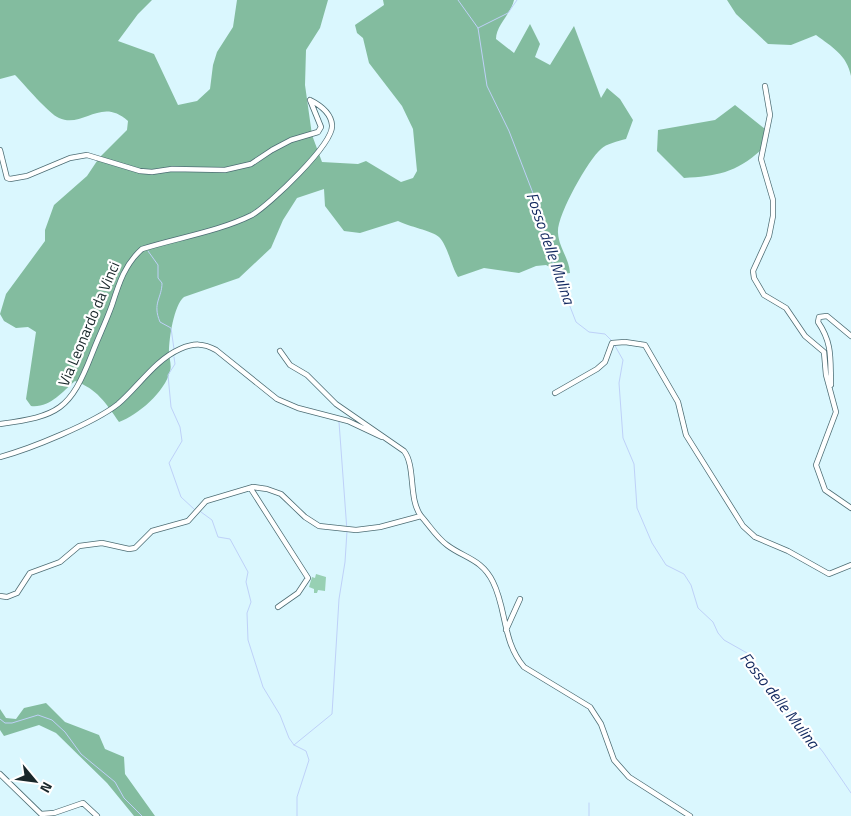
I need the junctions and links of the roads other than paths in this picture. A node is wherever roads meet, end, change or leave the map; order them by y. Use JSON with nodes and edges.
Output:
{"nodes":[{"id":1,"x":765,"y":86,"type":"dead end"},
{"id":2,"x":0,"y":150,"type":"edge"},
{"id":3,"x":851,"y":336,"type":"edge"},
{"id":4,"x":280,"y":351,"type":"dead end"},
{"id":5,"x":831,"y":389,"type":"junction"},
{"id":6,"x":555,"y":393,"type":"dead end"},
{"id":7,"x":0,"y":424,"type":"edge"},
{"id":8,"x":386,"y":438,"type":"junction"},
{"id":9,"x":0,"y":457,"type":"edge"},
{"id":10,"x":251,"y":489,"type":"junction"},
{"id":11,"x":851,"y":508,"type":"edge"},
{"id":12,"x":421,"y":516,"type":"junction"},
{"id":13,"x":851,"y":564,"type":"edge"},
{"id":14,"x":0,"y":596,"type":"edge"},
{"id":15,"x":520,"y":600,"type":"dead end"},
{"id":16,"x":278,"y":607,"type":"dead end"},
{"id":17,"x":505,"y":630,"type":"junction"},
{"id":18,"x":0,"y":774,"type":"edge"},
{"id":19,"x":97,"y":816,"type":"edge"},
{"id":20,"x":690,"y":816,"type":"edge"}],
"edges":[{"from":1,"to":5,"type":"street"},
{"from":2,"to":7,"type":"street","name":"Via Leonardo da Vinci"},
{"from":3,"to":5,"type":"street"},
{"from":4,"to":8,"type":"street"},
{"from":5,"to":11,"type":"street"},
{"from":6,"to":13,"type":"street"},
{"from":8,"to":9,"type":"street"},
{"from":8,"to":12,"type":"street"},
{"from":10,"to":12,"type":"street"},
{"from":10,"to":14,"type":"street"},
{"from":10,"to":16,"type":"street"},
{"from":12,"to":17,"type":"street"},
{"from":15,"to":17,"type":"street"},
{"from":17,"to":20,"type":"street"},
{"from":18,"to":19,"type":"street"}]}
